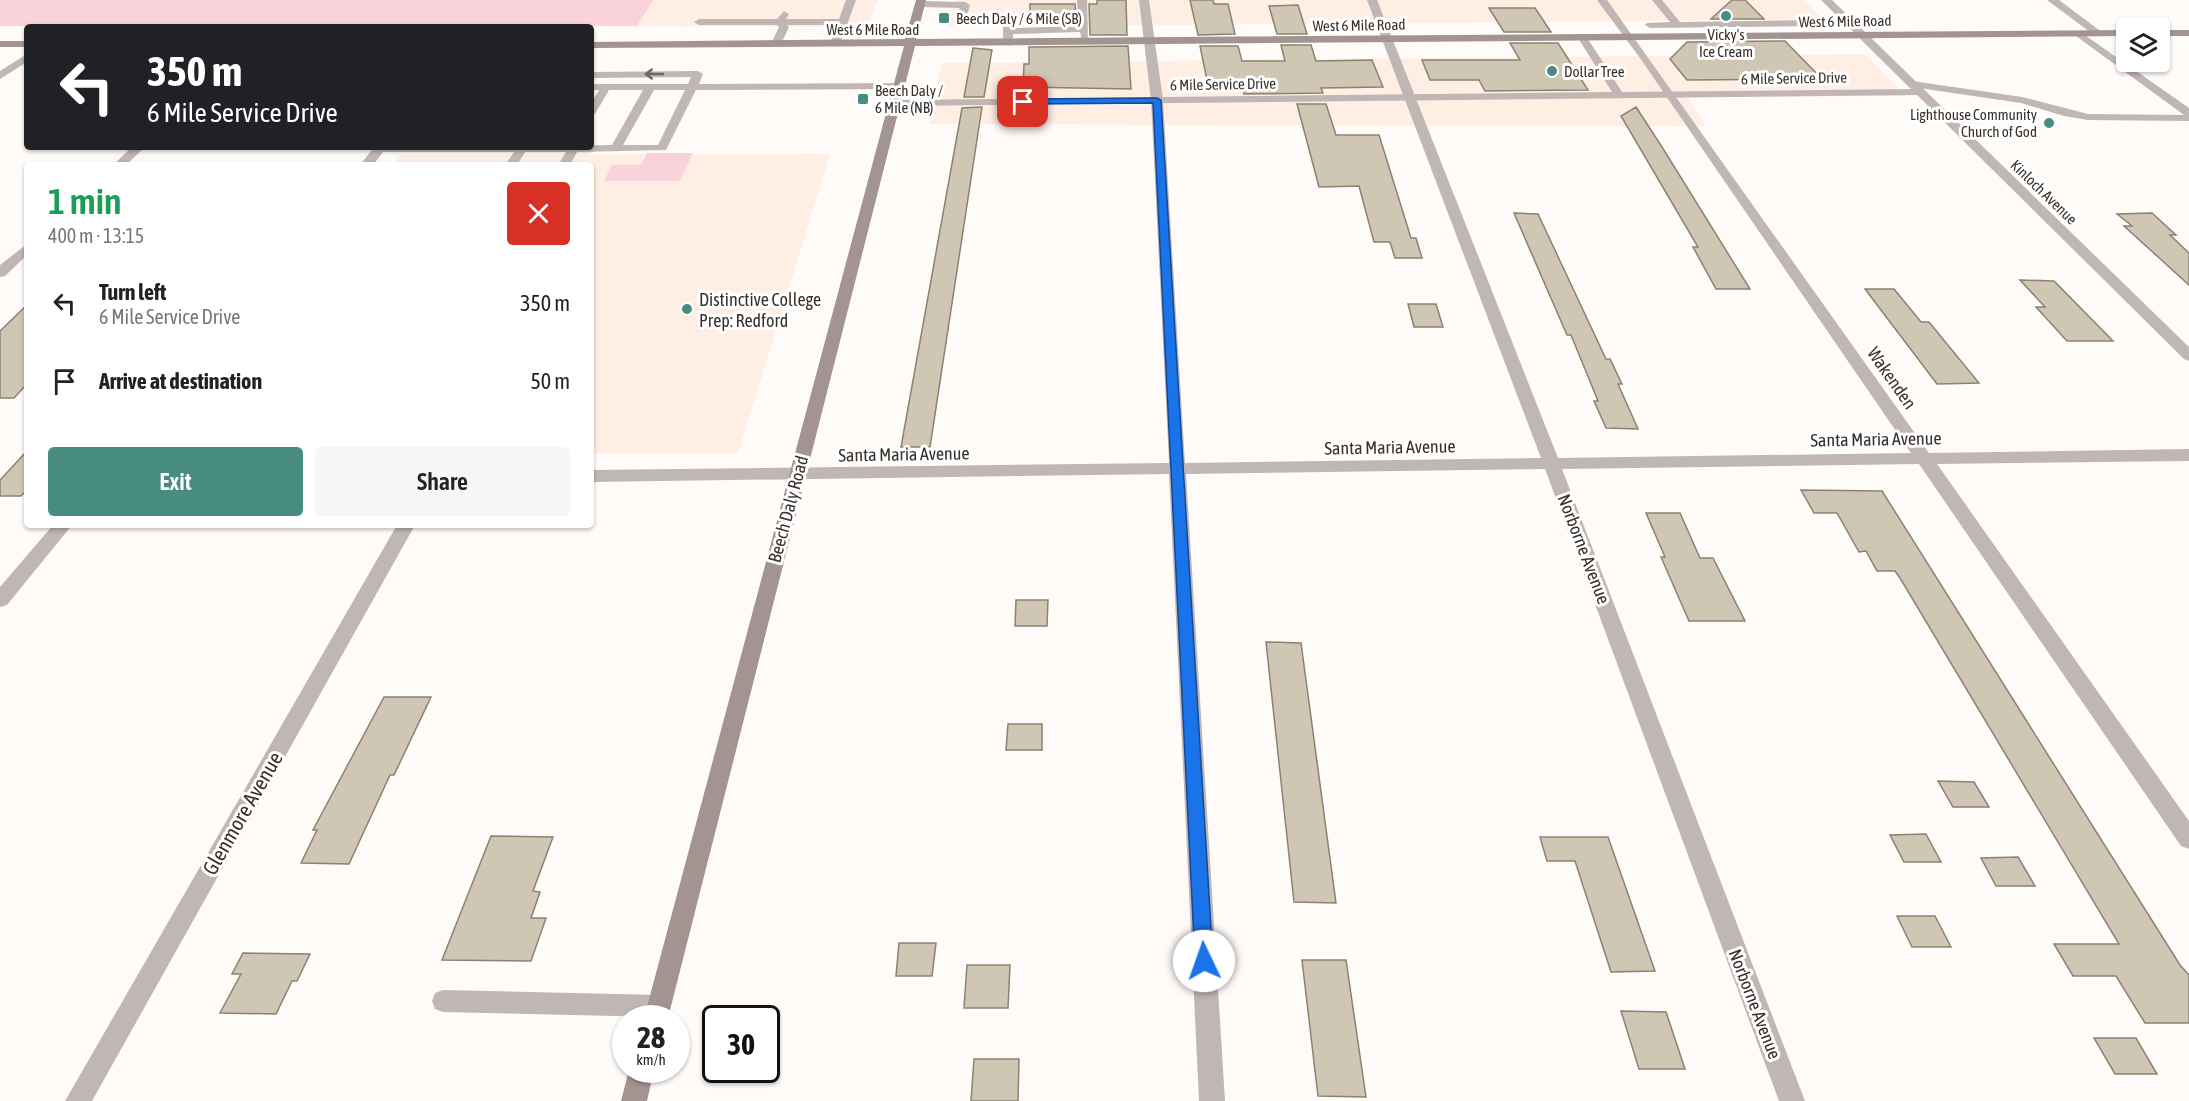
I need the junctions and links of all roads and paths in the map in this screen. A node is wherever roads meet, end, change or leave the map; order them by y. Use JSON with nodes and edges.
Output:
{"nodes":[{"id":1,"x":852,"y":0,"type":"edge"},
{"id":2,"x":1082,"y":0,"type":"edge"},
{"id":3,"x":1144,"y":0,"type":"edge"},
{"id":4,"x":1372,"y":0,"type":"edge"},
{"id":5,"x":1602,"y":0,"type":"edge"},
{"id":6,"x":1658,"y":0,"type":"edge"},
{"id":7,"x":1827,"y":0,"type":"edge"},
{"id":8,"x":2052,"y":0,"type":"edge"},
{"id":9,"x":921,"y":2,"type":"edge"},
{"id":10,"x":786,"y":11,"type":"dead end"},
{"id":11,"x":699,"y":22,"type":"dead end"},
{"id":12,"x":780,"y":22,"type":"junction"},
{"id":13,"x":844,"y":22,"type":"junction"},
{"id":14,"x":1821,"y":23,"type":"dead end"},
{"id":15,"x":1795,"y":24,"type":"junction"},
{"id":16,"x":1678,"y":25,"type":"junction"},
{"id":17,"x":1702,"y":25,"type":"junction"},
{"id":18,"x":1650,"y":26,"type":"dead end"},
{"id":19,"x":1085,"y":29,"type":"junction"},
{"id":20,"x":1008,"y":30,"type":"junction"},
{"id":21,"x":2098,"y":33,"type":"junction"},
{"id":22,"x":2116,"y":33,"type":"edge"},
{"id":23,"x":2170,"y":33,"type":"edge"},
{"id":24,"x":2189,"y":33,"type":"edge"},
{"id":25,"x":2079,"y":34,"type":"junction"},
{"id":26,"x":1862,"y":35,"type":"junction"},
{"id":27,"x":1807,"y":36,"type":"junction"},
{"id":28,"x":1713,"y":37,"type":"junction"},
{"id":29,"x":1583,"y":38,"type":"junction"},
{"id":30,"x":1630,"y":38,"type":"junction"},
{"id":31,"x":1387,"y":40,"type":"junction"},
{"id":32,"x":1086,"y":42,"type":"junction"},
{"id":33,"x":1150,"y":42,"type":"junction"},
{"id":34,"x":1008,"y":43,"type":"junction"},
{"id":35,"x":0,"y":44,"type":"edge"},
{"id":36,"x":24,"y":44,"type":"edge"},
{"id":37,"x":776,"y":44,"type":"junction"},
{"id":38,"x":835,"y":44,"type":"junction"},
{"id":39,"x":910,"y":44,"type":"junction"},
{"id":40,"x":594,"y":45,"type":"edge"},
{"id":41,"x":24,"y":59,"type":"edge"},
{"id":42,"x":594,"y":75,"type":"edge"},
{"id":43,"x":0,"y":76,"type":"edge"},
{"id":44,"x":594,"y":87,"type":"edge"},
{"id":45,"x":606,"y":87,"type":"junction"},
{"id":46,"x":650,"y":87,"type":"junction"},
{"id":47,"x":693,"y":87,"type":"junction"},
{"id":48,"x":1915,"y":88,"type":"junction"},
{"id":49,"x":897,"y":94,"type":"junction"},
{"id":50,"x":1619,"y":95,"type":"junction"},
{"id":51,"x":1670,"y":95,"type":"junction"},
{"id":52,"x":1408,"y":98,"type":"junction"},
{"id":53,"x":1157,"y":100,"type":"junction"},
{"id":54,"x":594,"y":107,"type":"edge"},
{"id":55,"x":2189,"y":113,"type":"edge"},
{"id":56,"x":2189,"y":118,"type":"edge"},
{"id":57,"x":594,"y":149,"type":"edge"},
{"id":58,"x":615,"y":149,"type":"junction"},
{"id":59,"x":136,"y":150,"type":"edge"},
{"id":60,"x":379,"y":150,"type":"edge"},
{"id":61,"x":122,"y":162,"type":"edge"},
{"id":62,"x":369,"y":162,"type":"edge"},
{"id":63,"x":24,"y":251,"type":"edge"},
{"id":64,"x":0,"y":273,"type":"edge"},
{"id":65,"x":2189,"y":356,"type":"edge"},
{"id":66,"x":2189,"y":455,"type":"edge"},
{"id":67,"x":1924,"y":458,"type":"junction"},
{"id":68,"x":1552,"y":464,"type":"junction"},
{"id":69,"x":1176,"y":470,"type":"junction"},
{"id":70,"x":797,"y":474,"type":"junction"},
{"id":71,"x":594,"y":476,"type":"edge"},
{"id":72,"x":60,"y":528,"type":"edge"},
{"id":73,"x":403,"y":528,"type":"edge"},
{"id":74,"x":0,"y":600,"type":"edge"},
{"id":75,"x":2189,"y":839,"type":"edge"},
{"id":76,"x":443,"y":1001,"type":"dead end"},
{"id":77,"x":659,"y":1005,"type":"edge"},
{"id":78,"x":612,"y":1010,"type":"edge"},
{"id":79,"x":639,"y":1083,"type":"edge"},
{"id":80,"x":78,"y":1101,"type":"edge"},
{"id":81,"x":634,"y":1101,"type":"edge"},
{"id":82,"x":1212,"y":1101,"type":"edge"},
{"id":83,"x":1792,"y":1101,"type":"edge"}],
"edges":[{"from":1,"to":13,"type":"lane"},
{"from":2,"to":19,"type":"lane"},
{"from":3,"to":33,"type":"street"},
{"from":4,"to":31,"type":"street","name":"Norborne Avenue"},
{"from":5,"to":30,"type":"street","name":"Wakenden"},
{"from":6,"to":16,"type":"lane"},
{"from":7,"to":26,"type":"street","name":"Kinloch Avenue"},
{"from":8,"to":21,"type":"street"},
{"from":9,"to":20,"type":"lane"},
{"from":9,"to":39,"type":"main road","name":"Beech Daly Road"},
{"from":10,"to":12,"type":"lane"},
{"from":11,"to":12,"type":"lane"},
{"from":12,"to":13,"type":"lane"},
{"from":12,"to":37,"type":"lane"},
{"from":13,"to":38,"type":"lane"},
{"from":14,"to":15,"type":"lane"},
{"from":15,"to":17,"type":"lane"},
{"from":15,"to":27,"type":"lane"},
{"from":16,"to":17,"type":"lane"},
{"from":16,"to":18,"type":"lane"},
{"from":17,"to":28,"type":"lane"},
{"from":19,"to":20,"type":"lane"},
{"from":19,"to":32,"type":"lane"},
{"from":20,"to":34,"type":"lane"},
{"from":21,"to":22,"type":"main road","name":"West 6 Mile Road"},
{"from":21,"to":25,"type":"main road","name":"West 6 Mile Road"},
{"from":23,"to":24,"type":"main road"},
{"from":25,"to":26,"type":"main road","name":"West 6 Mile Road"},
{"from":25,"to":55,"type":"lane"},
{"from":26,"to":27,"type":"main road","name":"West 6 Mile Road"},
{"from":26,"to":48,"type":"street","name":"Kinloch Avenue"},
{"from":27,"to":28,"type":"main road","name":"West 6 Mile Road"},
{"from":28,"to":30,"type":"main road","name":"West 6 Mile Road"},
{"from":29,"to":30,"type":"main road","name":"West 6 Mile Road"},
{"from":29,"to":31,"type":"main road","name":"West 6 Mile Road"},
{"from":29,"to":50,"type":"lane"},
{"from":30,"to":51,"type":"street","name":"Wakenden"},
{"from":31,"to":33,"type":"main road","name":"West 6 Mile Road"},
{"from":31,"to":52,"type":"street","name":"Norborne Avenue"},
{"from":32,"to":33,"type":"main road","name":"West 6 Mile Road"},
{"from":32,"to":34,"type":"main road","name":"West 6 Mile Road"},
{"from":33,"to":53,"type":"street"},
{"from":34,"to":39,"type":"main road","name":"West 6 Mile Road"},
{"from":35,"to":36,"type":"main road"},
{"from":37,"to":38,"type":"main road","name":"West 6 Mile Road"},
{"from":37,"to":40,"type":"main road","name":"West 6 Mile Road"},
{"from":38,"to":39,"type":"main road","name":"West 6 Mile Road"},
{"from":39,"to":49,"type":"main road","name":"Beech Daly Road"},
{"from":41,"to":43,"type":"street"},
{"from":47,"to":42,"type":"lane","one_way":true},
{"from":44,"to":45,"type":"lane","name":"6 Mile Service Drive"},
{"from":45,"to":46,"type":"lane","name":"6 Mile Service Drive"},
{"from":45,"to":54,"type":"lane"},
{"from":46,"to":47,"type":"lane","name":"6 Mile Service Drive"},
{"from":46,"to":58,"type":"lane"},
{"from":47,"to":49,"type":"lane","name":"6 Mile Service Drive"},
{"from":47,"to":58,"type":"lane"},
{"from":48,"to":51,"type":"lane","name":"6 Mile Service Drive"},
{"from":48,"to":56,"type":"lane","name":"6 Mile Service Drive"},
{"from":48,"to":65,"type":"street","name":"Kinloch Avenue"},
{"from":49,"to":53,"type":"lane","name":"6 Mile Service Drive"},
{"from":49,"to":70,"type":"main road","name":"Beech Daly Road"},
{"from":50,"to":51,"type":"lane","name":"6 Mile Service Drive"},
{"from":50,"to":52,"type":"lane","name":"6 Mile Service Drive"},
{"from":51,"to":67,"type":"street","name":"Wakenden"},
{"from":52,"to":53,"type":"lane","name":"6 Mile Service Drive"},
{"from":52,"to":68,"type":"street","name":"Norborne Avenue"},
{"from":53,"to":69,"type":"street"},
{"from":57,"to":58,"type":"lane"},
{"from":59,"to":61,"type":"street"},
{"from":60,"to":62,"type":"street"},
{"from":63,"to":64,"type":"street"},
{"from":66,"to":67,"type":"street","name":"Santa Maria Avenue"},
{"from":67,"to":68,"type":"street","name":"Santa Maria Avenue"},
{"from":67,"to":75,"type":"street","name":"Wakenden"},
{"from":68,"to":69,"type":"street","name":"Santa Maria Avenue"},
{"from":68,"to":83,"type":"street","name":"Norborne Avenue"},
{"from":69,"to":70,"type":"street","name":"Santa Maria Avenue"},
{"from":69,"to":82,"type":"street"},
{"from":70,"to":71,"type":"street","name":"Santa Maria Avenue"},
{"from":70,"to":77,"type":"main road","name":"Beech Daly Road"},
{"from":72,"to":74,"type":"street"},
{"from":73,"to":80,"type":"street","name":"Glenmore Avenue"},
{"from":76,"to":78,"type":"lane"},
{"from":79,"to":81,"type":"main road"}]}
